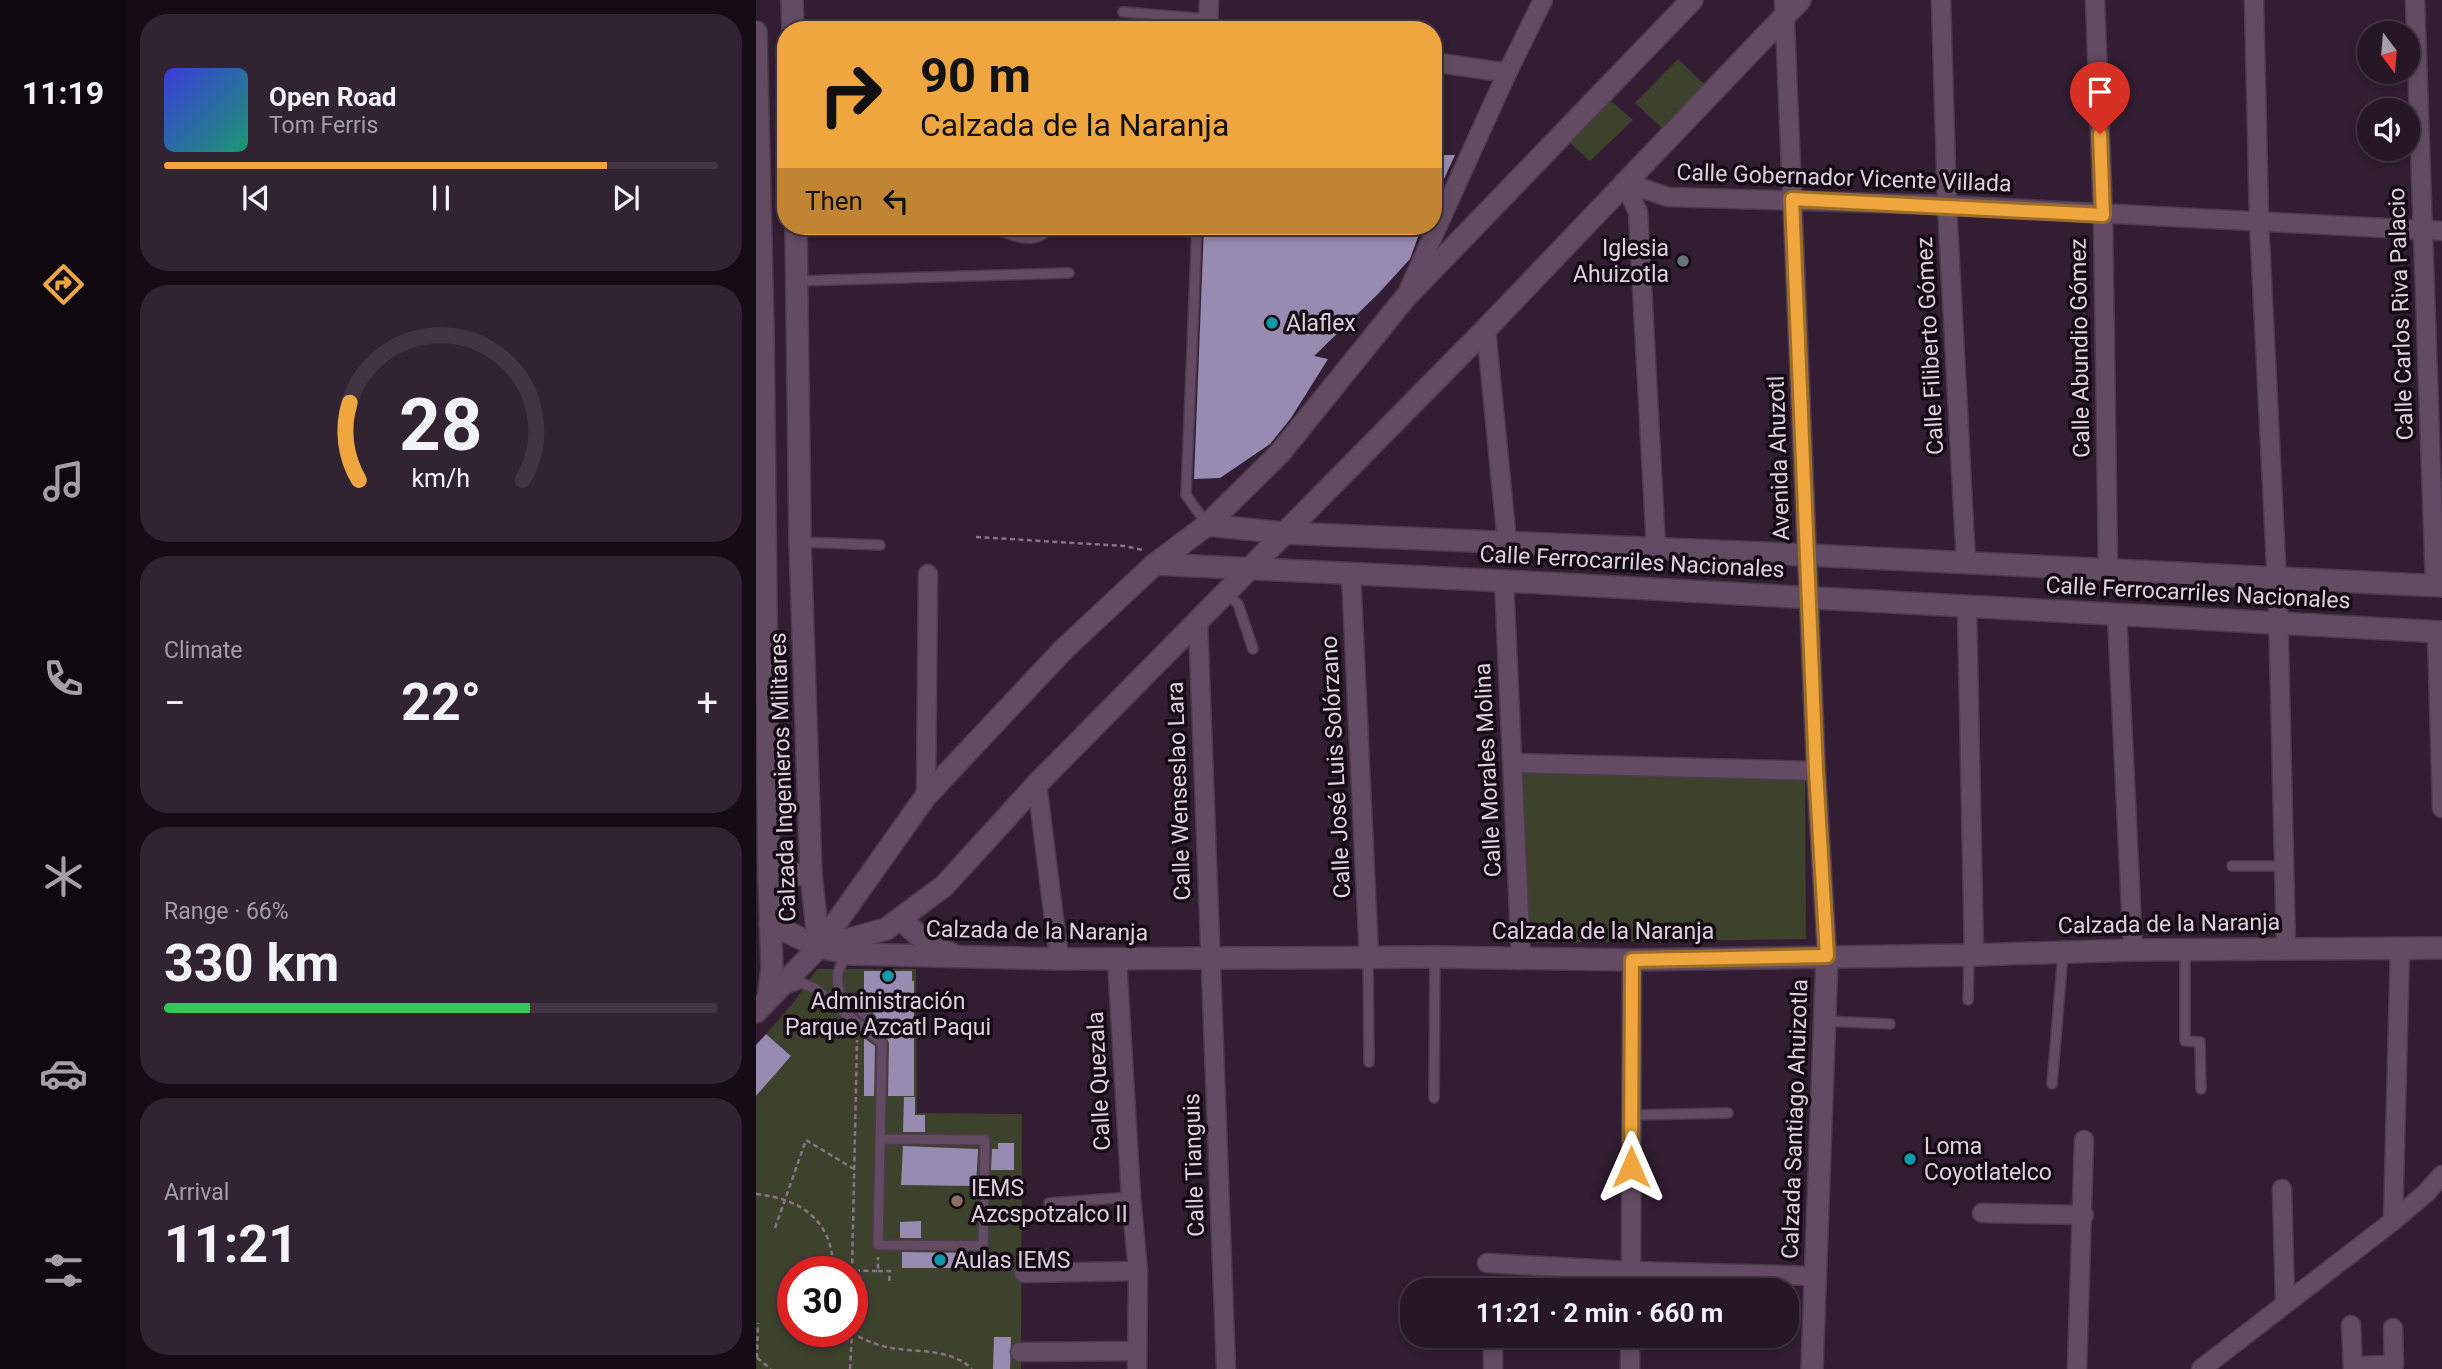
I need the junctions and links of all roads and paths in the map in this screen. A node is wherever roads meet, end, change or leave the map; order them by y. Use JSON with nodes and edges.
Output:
{"nodes":[{"id":1,"x":792,"y":0,"type":"edge"},
{"id":2,"x":1209,"y":0,"type":"edge"},
{"id":3,"x":1543,"y":0,"type":"edge"},
{"id":4,"x":1692,"y":0,"type":"edge"},
{"id":5,"x":1800,"y":0,"type":"edge"},
{"id":6,"x":1941,"y":0,"type":"edge"},
{"id":7,"x":2095,"y":0,"type":"edge"},
{"id":8,"x":2254,"y":0,"type":"edge"},
{"id":9,"x":2415,"y":0,"type":"edge"},
{"id":10,"x":1784,"y":8,"type":"edge"},
{"id":11,"x":1123,"y":12,"type":"dead end"},
{"id":12,"x":793,"y":21,"type":"edge"},
{"id":13,"x":1175,"y":21,"type":"edge"},
{"id":14,"x":1210,"y":21,"type":"edge"},
{"id":15,"x":756,"y":32,"type":"edge"},
{"id":16,"x":1442,"y":63,"type":"edge"},
{"id":17,"x":1507,"y":73,"type":"junction"},
{"id":18,"x":1624,"y":182,"type":"junction"},
{"id":19,"x":1792,"y":199,"type":"junction"},
{"id":20,"x":1947,"y":205,"type":"junction"},
{"id":21,"x":2103,"y":215,"type":"junction"},
{"id":22,"x":1442,"y":216,"type":"edge"},
{"id":23,"x":2259,"y":221,"type":"junction"},
{"id":24,"x":2423,"y":230,"type":"junction"},
{"id":25,"x":2442,"y":231,"type":"edge"},
{"id":26,"x":796,"y":235,"type":"edge"},
{"id":27,"x":1013,"y":235,"type":"edge"},
{"id":28,"x":1040,"y":235,"type":"edge"},
{"id":29,"x":1197,"y":235,"type":"edge"},
{"id":30,"x":1434,"y":235,"type":"edge"},
{"id":31,"x":1069,"y":273,"type":"dead end"},
{"id":32,"x":796,"y":281,"type":"junction"},
{"id":33,"x":1405,"y":298,"type":"junction"},
{"id":34,"x":1486,"y":328,"type":"junction"},
{"id":35,"x":797,"y":384,"type":"junction"},
{"id":36,"x":759,"y":420,"type":"edge"},
{"id":37,"x":760,"y":476,"type":"edge"},
{"id":38,"x":1207,"y":525,"type":"junction"},
{"id":39,"x":1284,"y":533,"type":"junction"},
{"id":40,"x":976,"y":537,"type":"dead end"},
{"id":41,"x":800,"y":542,"type":"junction"},
{"id":42,"x":1507,"y":542,"type":"junction"},
{"id":43,"x":880,"y":545,"type":"dead end"},
{"id":44,"x":1656,"y":548,"type":"junction"},
{"id":45,"x":1808,"y":555,"type":"junction"},
{"id":46,"x":1160,"y":560,"type":"junction"},
{"id":47,"x":1966,"y":563,"type":"junction"},
{"id":48,"x":1249,"y":569,"type":"junction"},
{"id":49,"x":2108,"y":569,"type":"junction"},
{"id":50,"x":928,"y":574,"type":"dead end"},
{"id":51,"x":1351,"y":574,"type":"junction"},
{"id":52,"x":2277,"y":577,"type":"junction"},
{"id":53,"x":1504,"y":581,"type":"junction"},
{"id":54,"x":2438,"y":586,"type":"edge"},
{"id":55,"x":1226,"y":593,"type":"junction"},
{"id":56,"x":1810,"y":598,"type":"junction"},
{"id":57,"x":1967,"y":608,"type":"junction"},
{"id":58,"x":2117,"y":615,"type":"junction"},
{"id":59,"x":1198,"y":622,"type":"junction"},
{"id":60,"x":2277,"y":624,"type":"junction"},
{"id":61,"x":2439,"y":632,"type":"edge"},
{"id":62,"x":1254,"y":649,"type":"dead end"},
{"id":63,"x":1513,"y":763,"type":"junction"},
{"id":64,"x":1816,"y":771,"type":"junction"},
{"id":65,"x":1037,"y":784,"type":"junction"},
{"id":66,"x":926,"y":796,"type":"junction"},
{"id":67,"x":2442,"y":808,"type":"edge"},
{"id":68,"x":2232,"y":866,"type":"dead end"},
{"id":69,"x":2284,"y":866,"type":"junction"},
{"id":70,"x":811,"y":874,"type":"junction"},
{"id":71,"x":769,"y":876,"type":"junction"},
{"id":72,"x":893,"y":923,"type":"junction"},
{"id":73,"x":770,"y":924,"type":"junction"},
{"id":74,"x":819,"y":947,"type":"junction"},
{"id":75,"x":2286,"y":948,"type":"junction"},
{"id":76,"x":2400,"y":948,"type":"junction"},
{"id":77,"x":2442,"y":948,"type":"edge"},
{"id":78,"x":2185,"y":949,"type":"junction"},
{"id":79,"x":2133,"y":950,"type":"junction"},
{"id":80,"x":2064,"y":952,"type":"junction"},
{"id":81,"x":850,"y":954,"type":"junction"},
{"id":82,"x":895,"y":955,"type":"junction"},
{"id":83,"x":1971,"y":955,"type":"junction"},
{"id":84,"x":959,"y":956,"type":"junction"},
{"id":85,"x":1827,"y":956,"type":"junction"},
{"id":86,"x":1435,"y":957,"type":"junction"},
{"id":87,"x":1521,"y":957,"type":"junction"},
{"id":88,"x":1368,"y":958,"type":"junction"},
{"id":89,"x":1059,"y":959,"type":"junction"},
{"id":90,"x":1117,"y":959,"type":"junction"},
{"id":91,"x":1210,"y":959,"type":"junction"},
{"id":92,"x":1632,"y":960,"type":"junction"},
{"id":93,"x":1968,"y":1000,"type":"dead end"},
{"id":94,"x":762,"y":1005,"type":"edge"},
{"id":95,"x":1826,"y":1021,"type":"junction"},
{"id":96,"x":858,"y":1022,"type":"junction"},
{"id":97,"x":1890,"y":1024,"type":"dead end"},
{"id":98,"x":882,"y":1043,"type":"junction"},
{"id":99,"x":1369,"y":1062,"type":"dead end"},
{"id":100,"x":2052,"y":1084,"type":"dead end"},
{"id":101,"x":2201,"y":1089,"type":"dead end"},
{"id":102,"x":1434,"y":1098,"type":"dead end"},
{"id":103,"x":1728,"y":1113,"type":"dead end"},
{"id":104,"x":1631,"y":1115,"type":"junction"},
{"id":105,"x":881,"y":1139,"type":"junction"},
{"id":106,"x":2084,"y":1139,"type":"dead end"},
{"id":107,"x":854,"y":1169,"type":"junction"},
{"id":108,"x":2442,"y":1175,"type":"edge"},
{"id":109,"x":2282,"y":1189,"type":"dead end"},
{"id":110,"x":756,"y":1194,"type":"edge"},
{"id":111,"x":1131,"y":1197,"type":"junction"},
{"id":112,"x":785,"y":1200,"type":"junction"},
{"id":113,"x":1049,"y":1203,"type":"dead end"},
{"id":114,"x":1982,"y":1213,"type":"dead end"},
{"id":115,"x":2084,"y":1215,"type":"junction"},
{"id":116,"x":2393,"y":1221,"type":"junction"},
{"id":117,"x":775,"y":1228,"type":"dead end"},
{"id":118,"x":878,"y":1245,"type":"junction"},
{"id":119,"x":833,"y":1256,"type":"edge"},
{"id":120,"x":852,"y":1256,"type":"edge"},
{"id":121,"x":1487,"y":1263,"type":"dead end"},
{"id":122,"x":1631,"y":1270,"type":"junction"},
{"id":123,"x":868,"y":1271,"type":"edge"},
{"id":124,"x":878,"y":1271,"type":"junction"},
{"id":125,"x":1139,"y":1271,"type":"junction"},
{"id":126,"x":1024,"y":1273,"type":"dead end"},
{"id":127,"x":1816,"y":1276,"type":"junction"},
{"id":128,"x":1631,"y":1278,"type":"edge"},
{"id":129,"x":889,"y":1282,"type":"dead end"},
{"id":130,"x":2285,"y":1303,"type":"junction"},
{"id":131,"x":758,"y":1323,"type":"edge"},
{"id":132,"x":2351,"y":1325,"type":"dead end"},
{"id":133,"x":2393,"y":1328,"type":"dead end"},
{"id":134,"x":868,"y":1340,"type":"edge"},
{"id":135,"x":851,"y":1347,"type":"edge"},
{"id":136,"x":1493,"y":1348,"type":"edge"},
{"id":137,"x":1630,"y":1348,"type":"edge"},
{"id":138,"x":1020,"y":1352,"type":"dead end"},
{"id":139,"x":756,"y":1358,"type":"edge"},
{"id":140,"x":1137,"y":1360,"type":"edge"},
{"id":141,"x":2394,"y":1367,"type":"edge"},
{"id":142,"x":2353,"y":1368,"type":"edge"},
{"id":143,"x":771,"y":1369,"type":"edge"},
{"id":144,"x":850,"y":1369,"type":"edge"},
{"id":145,"x":972,"y":1369,"type":"edge"},
{"id":146,"x":1226,"y":1369,"type":"edge"},
{"id":147,"x":1493,"y":1369,"type":"edge"},
{"id":148,"x":1630,"y":1369,"type":"edge"},
{"id":149,"x":1812,"y":1369,"type":"edge"},
{"id":150,"x":2077,"y":1369,"type":"edge"},
{"id":151,"x":2201,"y":1369,"type":"edge"}],
"edges":[{"from":1,"to":12,"type":"main road"},
{"from":2,"to":14,"type":"street"},
{"from":3,"to":17,"type":"street"},
{"from":4,"to":33,"type":"main road"},
{"from":5,"to":10,"type":"main road"},
{"from":6,"to":20,"type":"street","name":"Calle Filiberto Gómez"},
{"from":7,"to":21,"type":"street","name":"Calle Abundio Gómez"},
{"from":8,"to":23,"type":"street"},
{"from":9,"to":24,"type":"street","name":"Calle Carlos Riva Palacio"},
{"from":10,"to":18,"type":"main road"},
{"from":10,"to":19,"type":"street","name":"Avenida Ahuzotl"},
{"from":11,"to":13,"type":"lane"},
{"from":15,"to":36,"type":"main road","name":"Calzada Ingenieros Militares"},
{"from":16,"to":17,"type":"street"},
{"from":17,"to":22,"type":"street"},
{"from":18,"to":19,"type":"street","name":"Calle Gobernador Vicente Villada"},
{"from":18,"to":34,"type":"main road"},
{"from":18,"to":44,"type":"street"},
{"from":19,"to":20,"type":"street","name":"Calle Gobernador Vicente Villada"},
{"from":19,"to":45,"type":"street","name":"Avenida Ahuzotl"},
{"from":20,"to":21,"type":"street","name":"Calle Gobernador Vicente Villada"},
{"from":20,"to":47,"type":"street","name":"Calle Filiberto Gómez"},
{"from":21,"to":23,"type":"street","name":"Calle Gobernador Vicente Villada"},
{"from":21,"to":49,"type":"street","name":"Calle Abundio Gómez"},
{"from":23,"to":24,"type":"street","name":"Calle Gobernador Vicente Villada"},
{"from":23,"to":52,"type":"street"},
{"from":24,"to":25,"type":"street","name":"Calle Gobernador Vicente Villada"},
{"from":24,"to":54,"type":"street","name":"Calle Carlos Riva Palacio"},
{"from":26,"to":32,"type":"main road","name":"Calzada Ingenieros Militares"},
{"from":27,"to":28,"type":"lane"},
{"from":29,"to":38,"type":"lane"},
{"from":30,"to":33,"type":"street"},
{"from":31,"to":32,"type":"lane"},
{"from":32,"to":35,"type":"main road","name":"Calzada Ingenieros Militares"},
{"from":33,"to":38,"type":"main road"},
{"from":34,"to":39,"type":"main road"},
{"from":34,"to":42,"type":"street"},
{"from":35,"to":36,"type":"main road"},
{"from":35,"to":41,"type":"main road","name":"Calzada Ingenieros Militares"},
{"from":36,"to":37,"type":"main road","name":"Calzada Ingenieros Militares"},
{"from":37,"to":71,"type":"main road","name":"Calzada Ingenieros Militares"},
{"from":38,"to":39,"type":"main road","name":"Calle Ferrocarriles Nacionales"},
{"from":38,"to":46,"type":"main road"},
{"from":39,"to":42,"type":"main road","name":"Calle Ferrocarriles Nacionales"},
{"from":39,"to":48,"type":"main road"},
{"from":40,"to":46,"type":"path"},
{"from":41,"to":43,"type":"lane"},
{"from":41,"to":70,"type":"main road","name":"Calzada Ingenieros Militares"},
{"from":42,"to":44,"type":"main road","name":"Calle Ferrocarriles Nacionales"},
{"from":44,"to":45,"type":"main road","name":"Calle Ferrocarriles Nacionales"},
{"from":45,"to":47,"type":"main road","name":"Calle Ferrocarriles Nacionales"},
{"from":45,"to":56,"type":"street","name":"Avenida Ahuzotl"},
{"from":46,"to":48,"type":"main road","name":"Calle Ferrocarriles Nacionales"},
{"from":46,"to":66,"type":"main road"},
{"from":47,"to":49,"type":"main road","name":"Calle Ferrocarriles Nacionales"},
{"from":48,"to":51,"type":"main road","name":"Calle Ferrocarriles Nacionales"},
{"from":48,"to":55,"type":"main road"},
{"from":49,"to":52,"type":"main road","name":"Calle Ferrocarriles Nacionales"},
{"from":50,"to":66,"type":"street"},
{"from":51,"to":53,"type":"main road","name":"Calle Ferrocarriles Nacionales"},
{"from":51,"to":88,"type":"street","name":"Calle José Luis Solórzano"},
{"from":52,"to":54,"type":"main road","name":"Calle Ferrocarriles Nacionales"},
{"from":52,"to":60,"type":"street"},
{"from":53,"to":56,"type":"main road","name":"Calle Ferrocarriles Nacionales"},
{"from":53,"to":63,"type":"street","name":"Calle Morales Molina"},
{"from":55,"to":59,"type":"main road"},
{"from":55,"to":62,"type":"lane"},
{"from":56,"to":57,"type":"main road","name":"Calle Ferrocarriles Nacionales"},
{"from":56,"to":64,"type":"street","name":"Avenida Ahuzotl"},
{"from":57,"to":58,"type":"main road","name":"Calle Ferrocarriles Nacionales"},
{"from":57,"to":83,"type":"street"},
{"from":58,"to":60,"type":"main road","name":"Calle Ferrocarriles Nacionales"},
{"from":58,"to":79,"type":"street"},
{"from":59,"to":65,"type":"main road"},
{"from":59,"to":91,"type":"street","name":"Calle Wenseslao Lara"},
{"from":60,"to":61,"type":"main road","name":"Calle Ferrocarriles Nacionales"},
{"from":60,"to":69,"type":"street"},
{"from":61,"to":67,"type":"street"},
{"from":63,"to":64,"type":"street"},
{"from":63,"to":87,"type":"street","name":"Calle Morales Molina"},
{"from":64,"to":85,"type":"street","name":"Avenida Ahuzotl"},
{"from":65,"to":72,"type":"main road"},
{"from":65,"to":89,"type":"street"},
{"from":66,"to":74,"type":"main road"},
{"from":68,"to":69,"type":"lane"},
{"from":69,"to":75,"type":"street"},
{"from":70,"to":71,"type":"main road"},
{"from":70,"to":74,"type":"main road","name":"Calzada Ingenieros Militares"},
{"from":71,"to":73,"type":"main road","name":"Calzada Ingenieros Militares"},
{"from":72,"to":74,"type":"main road"},
{"from":72,"to":82,"type":"main road"},
{"from":72,"to":84,"type":"main road"},
{"from":73,"to":74,"type":"main road","name":"Calzada de la Naranja"},
{"from":73,"to":94,"type":"main road","name":"Calzada Ingenieros Militares"},
{"from":74,"to":81,"type":"main road","name":"Calzada de la Naranja"},
{"from":74,"to":94,"type":"main road"},
{"from":75,"to":76,"type":"main road","name":"Calzada de la Naranja"},
{"from":75,"to":78,"type":"main road","name":"Calzada de la Naranja"},
{"from":76,"to":77,"type":"main road","name":"Calzada de la Naranja"},
{"from":76,"to":116,"type":"street"},
{"from":78,"to":79,"type":"main road","name":"Calzada de la Naranja"},
{"from":78,"to":101,"type":"lane"},
{"from":79,"to":80,"type":"main road","name":"Calzada de la Naranja"},
{"from":80,"to":83,"type":"main road","name":"Calzada de la Naranja"},
{"from":80,"to":100,"type":"lane"},
{"from":81,"to":82,"type":"main road","name":"Calzada de la Naranja"},
{"from":81,"to":98,"type":"lane"},
{"from":82,"to":84,"type":"main road","name":"Calzada de la Naranja"},
{"from":83,"to":85,"type":"main road","name":"Calzada de la Naranja"},
{"from":83,"to":93,"type":"lane"},
{"from":84,"to":89,"type":"main road","name":"Calzada de la Naranja"},
{"from":85,"to":92,"type":"main road","name":"Calzada de la Naranja"},
{"from":85,"to":95,"type":"main road","name":"Calzada Santiago Ahuizotla"},
{"from":86,"to":87,"type":"main road","name":"Calzada de la Naranja"},
{"from":86,"to":88,"type":"main road","name":"Calzada de la Naranja"},
{"from":86,"to":102,"type":"lane"},
{"from":87,"to":92,"type":"main road","name":"Calzada de la Naranja"},
{"from":88,"to":91,"type":"main road","name":"Calzada de la Naranja"},
{"from":88,"to":99,"type":"lane"},
{"from":89,"to":90,"type":"main road","name":"Calzada de la Naranja"},
{"from":90,"to":91,"type":"main road","name":"Calzada de la Naranja"},
{"from":90,"to":111,"type":"street","name":"Calle Quezala"},
{"from":91,"to":146,"type":"street","name":"Calle Tianguis"},
{"from":92,"to":104,"type":"street"},
{"from":94,"to":96,"type":"lane"},
{"from":95,"to":97,"type":"lane"},
{"from":95,"to":127,"type":"main road","name":"Calzada Santiago Ahuizotla"},
{"from":96,"to":98,"type":"lane"},
{"from":96,"to":107,"type":"path"},
{"from":98,"to":105,"type":"lane"},
{"from":103,"to":104,"type":"lane"},
{"from":104,"to":122,"type":"street"},
{"from":105,"to":118,"type":"lane"},
{"from":105,"to":118,"type":"lane"},
{"from":106,"to":115,"type":"street"},
{"from":107,"to":112,"type":"path"},
{"from":107,"to":120,"type":"path"},
{"from":108,"to":116,"type":"street"},
{"from":109,"to":130,"type":"street"},
{"from":110,"to":112,"type":"path"},
{"from":111,"to":113,"type":"lane"},
{"from":111,"to":125,"type":"street","name":"Calle Quezala"},
{"from":112,"to":117,"type":"path"},
{"from":112,"to":119,"type":"path"},
{"from":114,"to":115,"type":"street"},
{"from":115,"to":150,"type":"street"},
{"from":116,"to":130,"type":"street"},
{"from":118,"to":124,"type":"path"},
{"from":121,"to":122,"type":"street"},
{"from":122,"to":127,"type":"street"},
{"from":122,"to":128,"type":"street"},
{"from":123,"to":124,"type":"path"},
{"from":124,"to":129,"type":"path"},
{"from":125,"to":126,"type":"street"},
{"from":125,"to":140,"type":"street","name":"Calle Quezala"},
{"from":127,"to":149,"type":"main road","name":"Calzada Santiago Ahuizotla"},
{"from":130,"to":151,"type":"street"},
{"from":131,"to":139,"type":"path"},
{"from":132,"to":142,"type":"street"},
{"from":133,"to":141,"type":"street"},
{"from":134,"to":145,"type":"path"},
{"from":135,"to":144,"type":"path"},
{"from":136,"to":147,"type":"street"},
{"from":137,"to":148,"type":"street"},
{"from":138,"to":140,"type":"street"},
{"from":139,"to":143,"type":"path"},
{"from":141,"to":142,"type":"street"}]}
